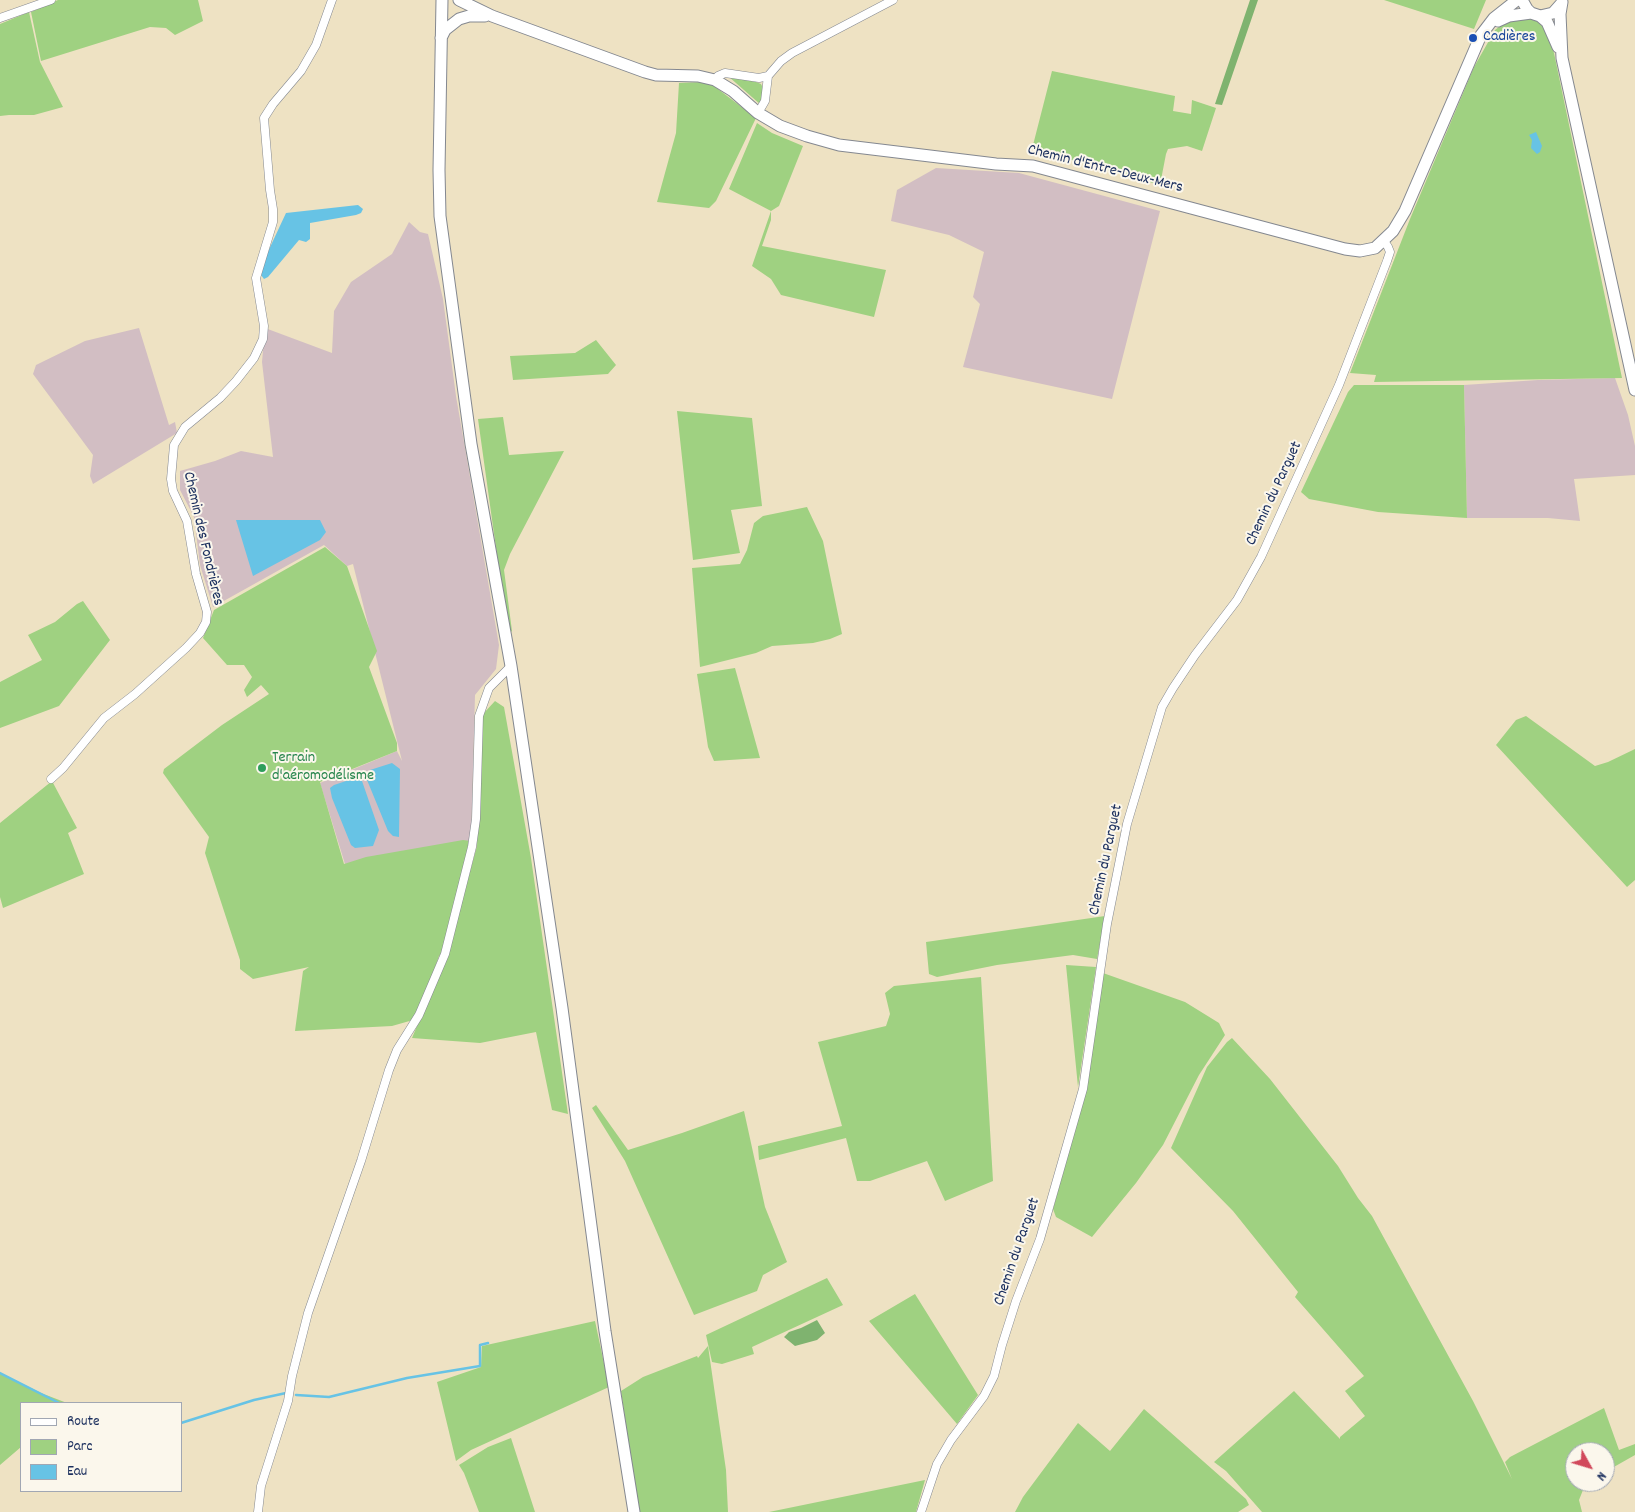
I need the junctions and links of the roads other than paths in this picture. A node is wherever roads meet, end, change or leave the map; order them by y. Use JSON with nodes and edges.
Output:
{"nodes":[{"id":1,"x":51,"y":0,"type":"edge"},
{"id":2,"x":332,"y":0,"type":"edge"},
{"id":3,"x":459,"y":0,"type":"edge"},
{"id":4,"x":893,"y":0,"type":"edge"},
{"id":5,"x":1517,"y":0,"type":"edge"},
{"id":6,"x":1522,"y":0,"type":"edge"},
{"id":7,"x":1562,"y":1,"type":"edge"},
{"id":8,"x":442,"y":7,"type":"edge"},
{"id":9,"x":472,"y":7,"type":"junction"},
{"id":10,"x":1535,"y":14,"type":"junction"},
{"id":11,"x":492,"y":16,"type":"junction"},
{"id":12,"x":0,"y":18,"type":"edge"},
{"id":13,"x":464,"y":18,"type":"junction"},
{"id":14,"x":1481,"y":35,"type":"junction"},
{"id":15,"x":441,"y":38,"type":"junction"},
{"id":16,"x":1562,"y":58,"type":"junction"},
{"id":17,"x":768,"y":76,"type":"junction"},
{"id":18,"x":715,"y":80,"type":"junction"},
{"id":19,"x":758,"y":113,"type":"junction"},
{"id":20,"x":1384,"y":241,"type":"junction"},
{"id":21,"x":1635,"y":390,"type":"edge"},
{"id":22,"x":511,"y":666,"type":"junction"},
{"id":23,"x":51,"y":779,"type":"dead end"},
{"id":24,"x":258,"y":1512,"type":"edge"},
{"id":25,"x":634,"y":1512,"type":"edge"},
{"id":26,"x":921,"y":1512,"type":"edge"}],
"edges":[{"from":1,"to":12,"type":"street"},
{"from":2,"to":23,"type":"street","name":"Chemin des Fondrières"},
{"from":3,"to":9,"type":"street","name":"Chemin d'Entre-Deux-Mers"},
{"from":4,"to":17,"type":"street"},
{"from":5,"to":14,"type":"street","name":"Chemin d'Entre-Deux-Mers"},
{"from":6,"to":10,"type":"street"},
{"from":7,"to":10,"type":"street"},
{"from":7,"to":16,"type":"street"},
{"from":8,"to":9,"type":"street","name":"Chemin d'Entre-Deux-Mers"},
{"from":8,"to":13,"type":"street","name":"Chemin d'Entre-Deux-Mers"},
{"from":8,"to":15,"type":"street"},
{"from":9,"to":11,"type":"street","name":"Chemin d'Entre-Deux-Mers"},
{"from":10,"to":14,"type":"street","name":"Chemin d'Entre-Deux-Mers"},
{"from":10,"to":16,"type":"street"},
{"from":11,"to":13,"type":"street","name":"Chemin d'Entre-Deux-Mers"},
{"from":11,"to":18,"type":"street","name":"Chemin d'Entre-Deux-Mers"},
{"from":13,"to":15,"type":"street","name":"Chemin d'Entre-Deux-Mers"},
{"from":14,"to":20,"type":"street","name":"Chemin d'Entre-Deux-Mers"},
{"from":15,"to":22,"type":"street"},
{"from":16,"to":21,"type":"street"},
{"from":17,"to":18,"type":"street"},
{"from":17,"to":19,"type":"street"},
{"from":18,"to":19,"type":"street","name":"Chemin d'Entre-Deux-Mers"},
{"from":19,"to":20,"type":"street","name":"Chemin d'Entre-Deux-Mers"},
{"from":20,"to":26,"type":"street","name":"Chemin du Parguet"},
{"from":22,"to":24,"type":"street"},
{"from":22,"to":25,"type":"street"}]}
